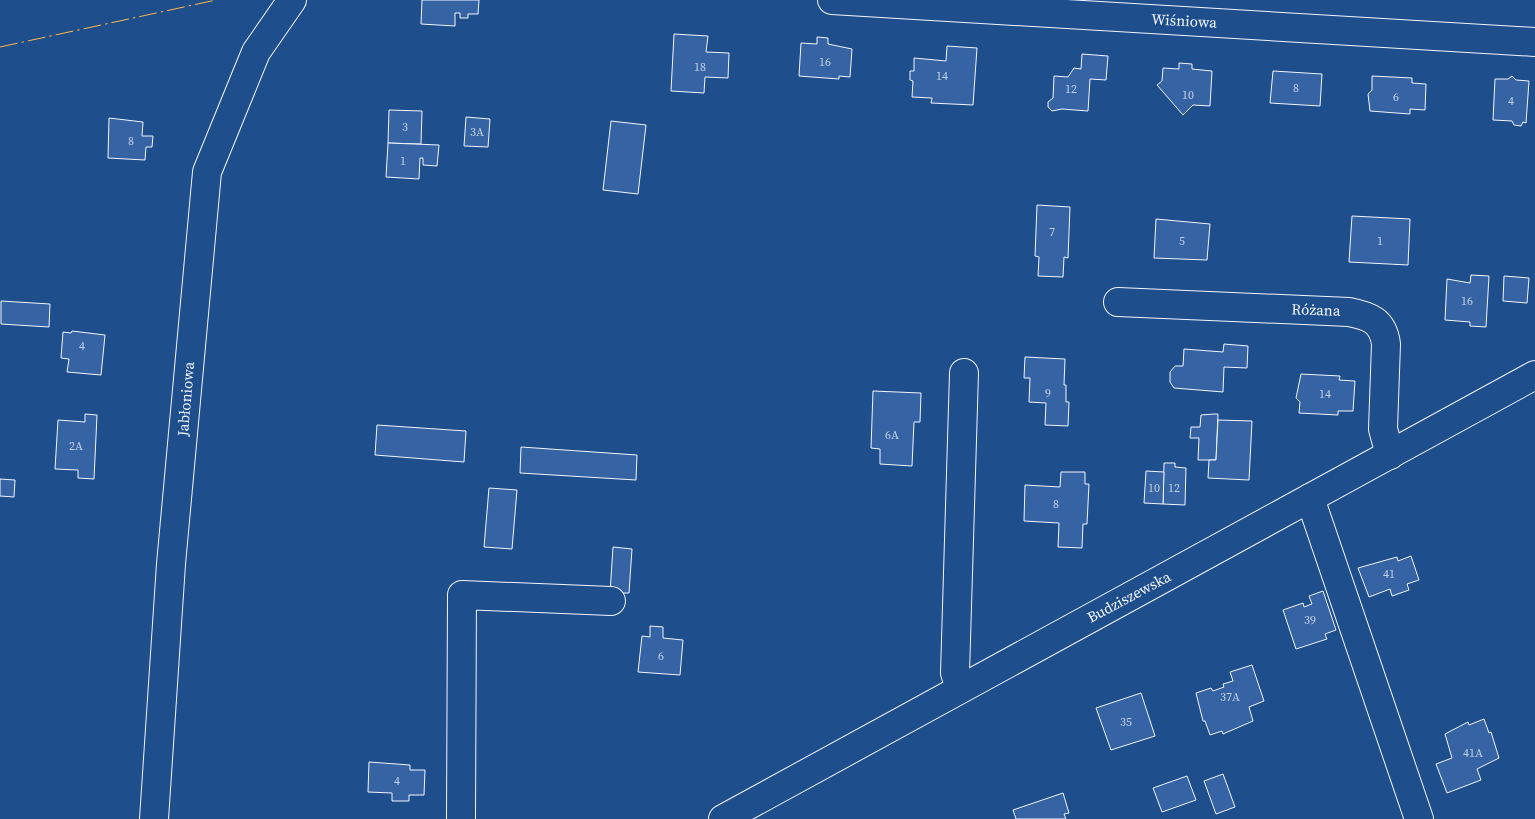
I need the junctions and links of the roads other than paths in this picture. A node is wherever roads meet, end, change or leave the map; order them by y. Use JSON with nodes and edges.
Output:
{"nodes":[{"id":1,"x":292,"y":0,"type":"edge"},
{"id":2,"x":832,"y":0,"type":"edge"},
{"id":3,"x":1535,"y":42,"type":"edge"},
{"id":4,"x":1118,"y":302,"type":"dead end"},
{"id":5,"x":964,"y":373,"type":"dead end"},
{"id":6,"x":1535,"y":376,"type":"edge"},
{"id":7,"x":1390,"y":455,"type":"junction"},
{"id":8,"x":1310,"y":498,"type":"junction"},
{"id":9,"x":611,"y":602,"type":"dead end"},
{"id":10,"x":960,"y":688,"type":"junction"},
{"id":11,"x":154,"y":819,"type":"edge"},
{"id":12,"x":461,"y":819,"type":"edge"},
{"id":13,"x":723,"y":819,"type":"edge"},
{"id":14,"x":1419,"y":819,"type":"edge"}],
"edges":[{"from":1,"to":11,"type":"street","name":"Jabłoniowa"},
{"from":2,"to":3,"type":"street","name":"Wiśniowa"},
{"from":4,"to":7,"type":"street","name":"Różana"},
{"from":5,"to":10,"type":"street"},
{"from":6,"to":7,"type":"street","name":"Budziszewska"},
{"from":7,"to":8,"type":"street","name":"Budziszewska"},
{"from":8,"to":10,"type":"street","name":"Budziszewska"},
{"from":8,"to":14,"type":"street"},
{"from":9,"to":12,"type":"street"},
{"from":10,"to":13,"type":"street","name":"Budziszewska"}]}
